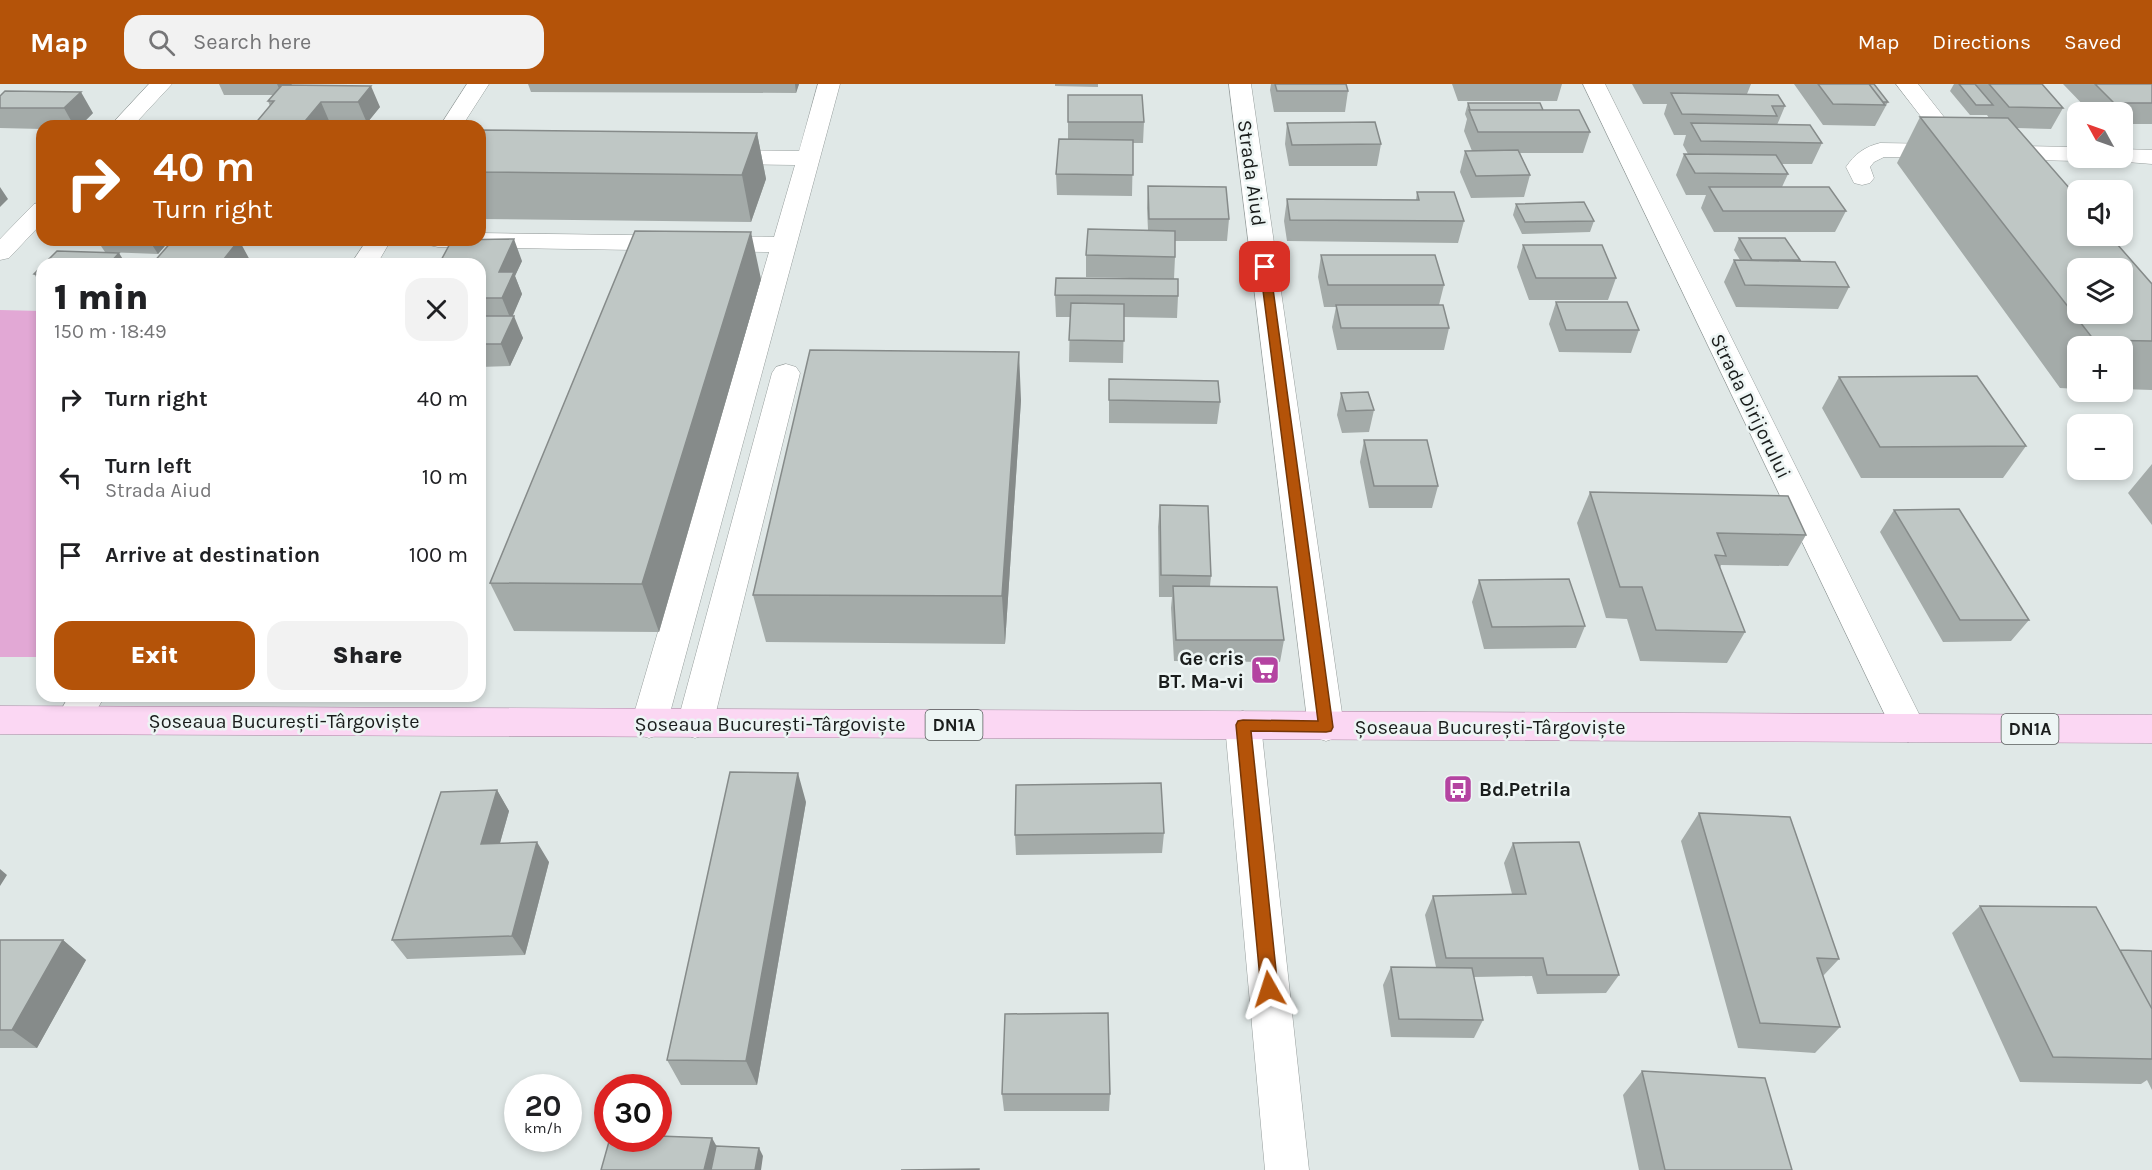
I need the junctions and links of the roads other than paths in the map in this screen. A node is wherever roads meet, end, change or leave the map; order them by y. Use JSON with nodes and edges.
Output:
{"nodes":[{"id":1,"x":161,"y":84,"type":"edge"},
{"id":2,"x":478,"y":84,"type":"edge"},
{"id":3,"x":829,"y":84,"type":"edge"},
{"id":4,"x":1240,"y":84,"type":"edge"},
{"id":5,"x":1594,"y":84,"type":"edge"},
{"id":6,"x":1906,"y":84,"type":"edge"},
{"id":7,"x":127,"y":120,"type":"edge"},
{"id":8,"x":455,"y":120,"type":"edge"},
{"id":9,"x":1959,"y":151,"type":"junction"},
{"id":10,"x":2067,"y":154,"type":"edge"},
{"id":11,"x":2133,"y":156,"type":"edge"},
{"id":12,"x":2152,"y":156,"type":"edge"},
{"id":13,"x":690,"y":157,"type":"edge"},
{"id":14,"x":808,"y":158,"type":"junction"},
{"id":15,"x":1862,"y":178,"type":"dead end"},
{"id":16,"x":36,"y":215,"type":"edge"},
{"id":17,"x":486,"y":241,"type":"edge"},
{"id":18,"x":784,"y":245,"type":"junction"},
{"id":19,"x":0,"y":253,"type":"edge"},
{"id":20,"x":786,"y":373,"type":"dead end"},
{"id":21,"x":80,"y":708,"type":"edge"},
{"id":22,"x":0,"y":720,"type":"edge"},
{"id":23,"x":649,"y":724,"type":"junction"},
{"id":24,"x":695,"y":724,"type":"junction"},
{"id":25,"x":1243,"y":725,"type":"junction"},
{"id":26,"x":1326,"y":727,"type":"junction"},
{"id":27,"x":1908,"y":728,"type":"junction"},
{"id":28,"x":2152,"y":729,"type":"edge"},
{"id":29,"x":1287,"y":1170,"type":"edge"}],
"edges":[{"from":1,"to":7,"type":"street"},
{"from":2,"to":8,"type":"street"},
{"from":3,"to":14,"type":"street"},
{"from":4,"to":26,"type":"street","name":"Strada Aiud"},
{"from":5,"to":27,"type":"street","name":"Strada Dirijorului"},
{"from":6,"to":9,"type":"street"},
{"from":9,"to":10,"type":"street"},
{"from":9,"to":15,"type":"street"},
{"from":11,"to":12,"type":"street"},
{"from":13,"to":14,"type":"street"},
{"from":14,"to":18,"type":"street"},
{"from":16,"to":19,"type":"street"},
{"from":17,"to":18,"type":"street"},
{"from":18,"to":23,"type":"street"},
{"from":20,"to":24,"type":"street"},
{"from":21,"to":22,"type":"main road","name":"Șoseaua București-Târgoviște","number":"DN1A"},
{"from":21,"to":23,"type":"main road","name":"Șoseaua București-Târgoviște","number":"DN1A"},
{"from":23,"to":24,"type":"main road","name":"Șoseaua București-Târgoviște","number":"DN1A"},
{"from":24,"to":25,"type":"main road","name":"Șoseaua București-Târgoviște","number":"DN1A"},
{"from":25,"to":26,"type":"main road","name":"Șoseaua București-Târgoviște","number":"DN1A"},
{"from":25,"to":29,"type":"street"},
{"from":26,"to":27,"type":"main road","name":"Șoseaua București-Târgoviște","number":"DN1A"},
{"from":27,"to":28,"type":"main road","name":"Șoseaua București-Târgoviște","number":"DN1A"}]}
